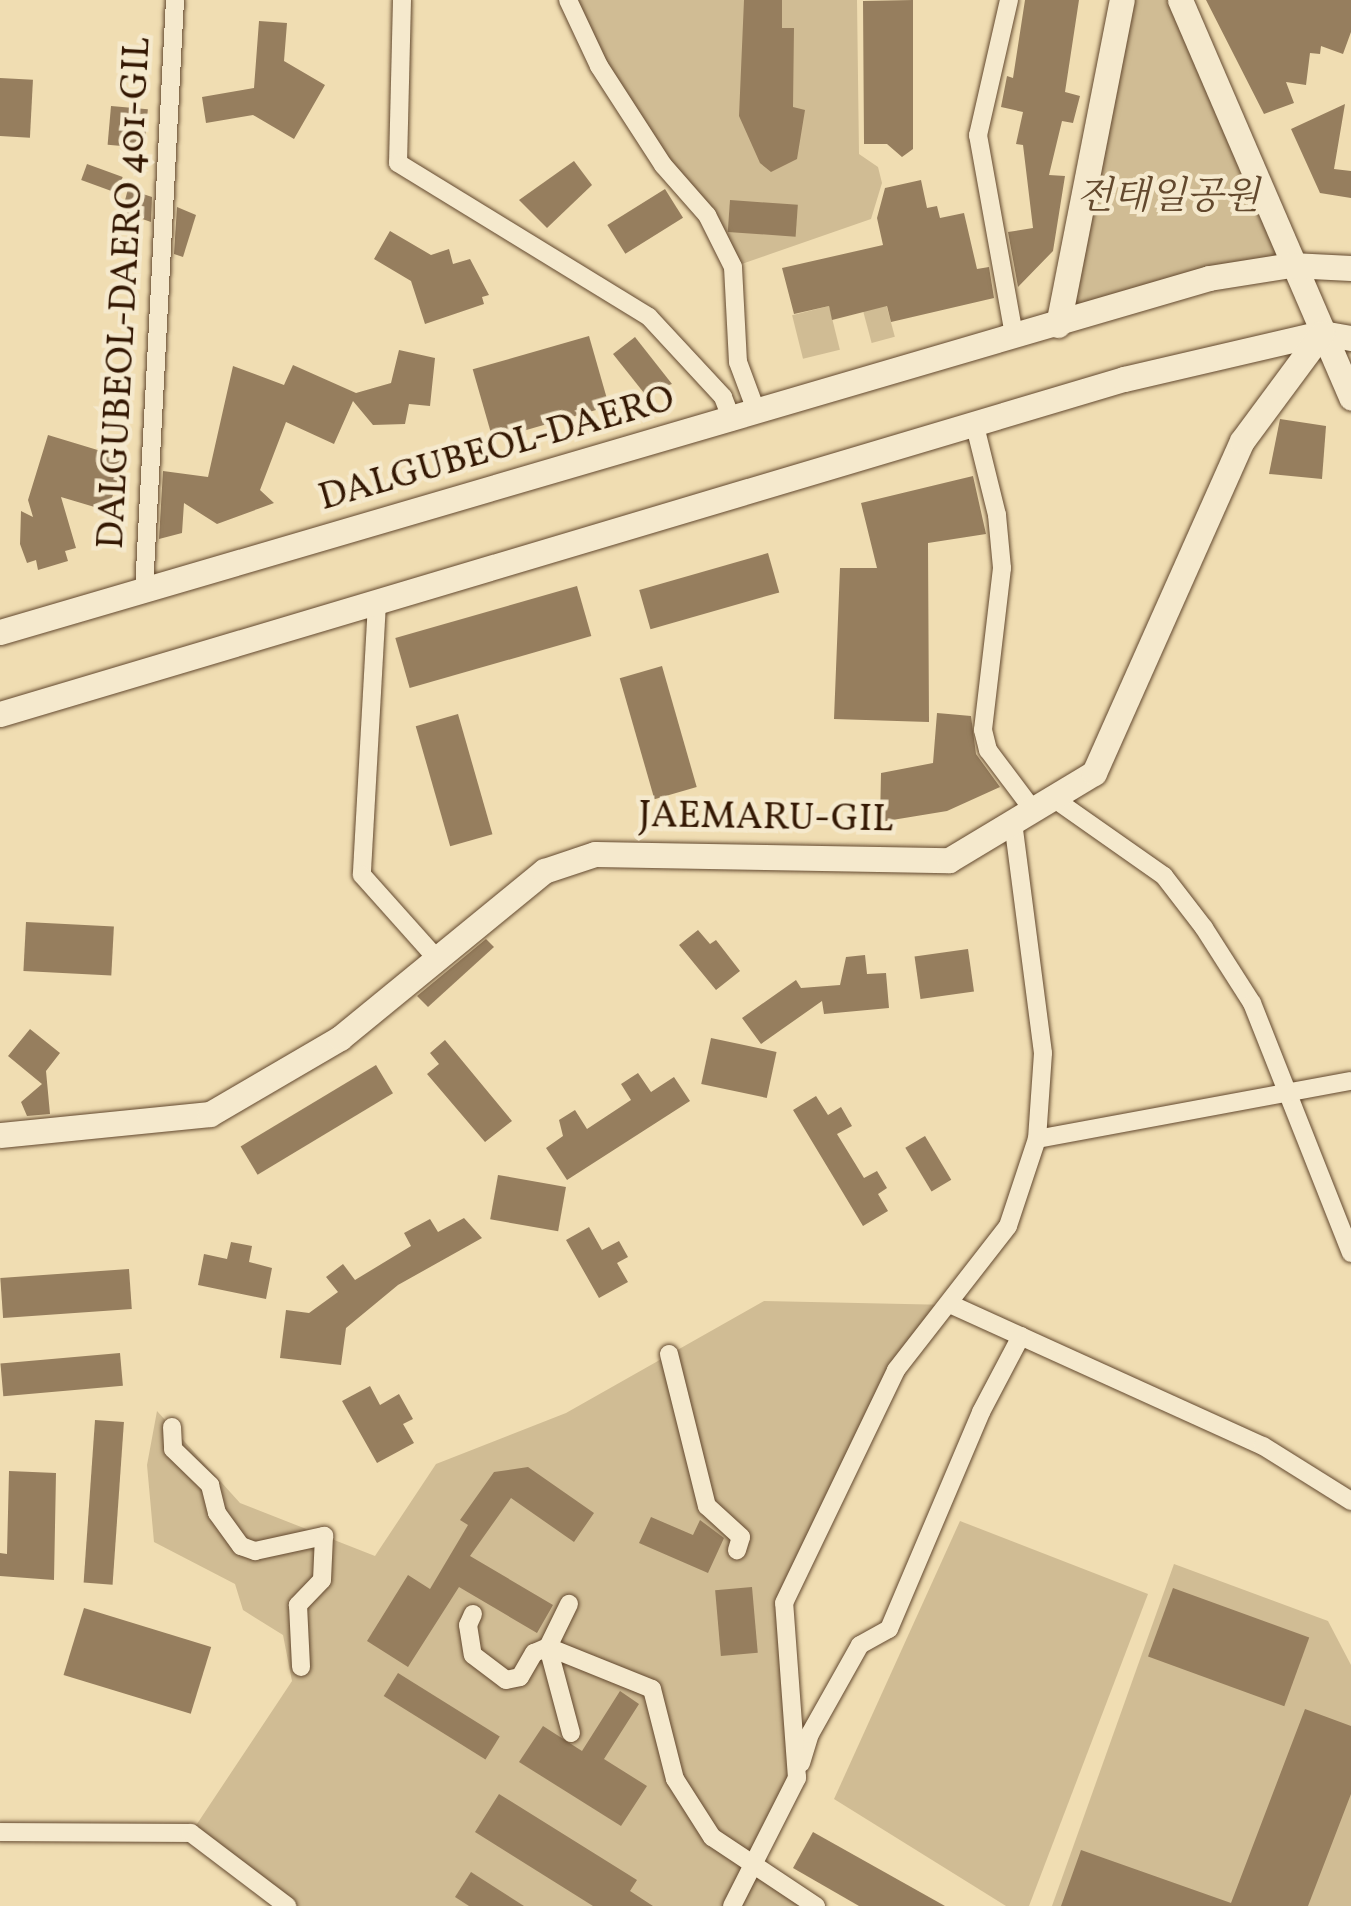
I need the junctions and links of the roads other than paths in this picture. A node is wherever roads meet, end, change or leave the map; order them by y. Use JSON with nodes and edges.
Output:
{"nodes":[{"id":1,"x":176,"y":0,"type":"edge"},
{"id":2,"x":402,"y":0,"type":"edge"},
{"id":3,"x":568,"y":0,"type":"edge"},
{"id":4,"x":1009,"y":0,"type":"edge"},
{"id":5,"x":1122,"y":0,"type":"edge"},
{"id":6,"x":1180,"y":0,"type":"edge"},
{"id":7,"x":1292,"y":265,"type":"junction"},
{"id":8,"x":1351,"y":268,"type":"edge"},
{"id":9,"x":1058,"y":325,"type":"junction"},
{"id":10,"x":1322,"y":333,"type":"junction"},
{"id":11,"x":1014,"y":336,"type":"junction"},
{"id":12,"x":1351,"y":338,"type":"edge"},
{"id":13,"x":1351,"y":398,"type":"edge"},
{"id":14,"x":757,"y":413,"type":"junction"},
{"id":15,"x":732,"y":422,"type":"junction"},
{"id":16,"x":974,"y":422,"type":"junction"},
{"id":17,"x":144,"y":590,"type":"junction"},
{"id":18,"x":377,"y":603,"type":"junction"},
{"id":19,"x":0,"y":632,"type":"edge"},
{"id":20,"x":0,"y":714,"type":"edge"},
{"id":21,"x":1033,"y":810,"type":"junction"},
{"id":22,"x":436,"y":959,"type":"junction"},
{"id":23,"x":1351,"y":1082,"type":"edge"},
{"id":24,"x":1291,"y":1096,"type":"junction"},
{"id":25,"x":0,"y":1135,"type":"edge"},
{"id":26,"x":1036,"y":1140,"type":"junction"},
{"id":27,"x":1351,"y":1254,"type":"edge"},
{"id":28,"x":952,"y":1305,"type":"junction"},
{"id":29,"x":1021,"y":1336,"type":"junction"},
{"id":30,"x":669,"y":1354,"type":"dead end"},
{"id":31,"x":172,"y":1427,"type":"dead end"},
{"id":32,"x":1351,"y":1500,"type":"edge"},
{"id":33,"x":738,"y":1550,"type":"dead end"},
{"id":34,"x":569,"y":1604,"type":"dead end"},
{"id":35,"x":473,"y":1614,"type":"dead end"},
{"id":36,"x":548,"y":1647,"type":"junction"},
{"id":37,"x":301,"y":1668,"type":"dead end"},
{"id":38,"x":571,"y":1732,"type":"dead end"},
{"id":39,"x":797,"y":1778,"type":"junction"},
{"id":40,"x":0,"y":1832,"type":"edge"},
{"id":41,"x":750,"y":1867,"type":"junction"},
{"id":42,"x":287,"y":1906,"type":"edge"},
{"id":43,"x":732,"y":1906,"type":"edge"},
{"id":44,"x":816,"y":1906,"type":"edge"}],
"edges":[{"from":1,"to":17,"type":"street","name":"DALGUBEOL-DAERO 401-GIL"},
{"from":2,"to":15,"type":"street"},
{"from":3,"to":14,"type":"street"},
{"from":4,"to":11,"type":"street"},
{"from":5,"to":9,"type":"main road"},
{"from":6,"to":7,"type":"main road"},
{"from":7,"to":8,"type":"main road","name":"DALGUBEOL-DAERO"},
{"from":7,"to":9,"type":"main road","name":"DALGUBEOL-DAERO"},
{"from":7,"to":10,"type":"main road"},
{"from":9,"to":11,"type":"main road","name":"DALGUBEOL-DAERO"},
{"from":10,"to":12,"type":"main road"},
{"from":10,"to":13,"type":"main road"},
{"from":10,"to":16,"type":"main road"},
{"from":10,"to":21,"type":"main road","name":"JAEMARU-GIL"},
{"from":11,"to":14,"type":"main road","name":"DALGUBEOL-DAERO"},
{"from":14,"to":15,"type":"main road","name":"DALGUBEOL-DAERO"},
{"from":15,"to":17,"type":"main road","name":"DALGUBEOL-DAERO"},
{"from":16,"to":18,"type":"main road"},
{"from":16,"to":21,"type":"street"},
{"from":17,"to":19,"type":"main road","name":"DALGUBEOL-DAERO"},
{"from":18,"to":20,"type":"main road"},
{"from":18,"to":22,"type":"street"},
{"from":21,"to":22,"type":"main road","name":"JAEMARU-GIL"},
{"from":21,"to":24,"type":"street"},
{"from":21,"to":26,"type":"street"},
{"from":22,"to":25,"type":"main road","name":"JAEMARU-GIL"},
{"from":23,"to":24,"type":"street"},
{"from":24,"to":26,"type":"street"},
{"from":24,"to":27,"type":"street"},
{"from":26,"to":28,"type":"street"},
{"from":28,"to":29,"type":"street"},
{"from":28,"to":39,"type":"street"},
{"from":29,"to":32,"type":"street"},
{"from":29,"to":39,"type":"street"},
{"from":30,"to":33,"type":"street"},
{"from":31,"to":37,"type":"street"},
{"from":34,"to":36,"type":"street"},
{"from":35,"to":36,"type":"street"},
{"from":36,"to":38,"type":"street"},
{"from":36,"to":41,"type":"street"},
{"from":39,"to":41,"type":"street"},
{"from":40,"to":42,"type":"street"},
{"from":41,"to":43,"type":"street"},
{"from":41,"to":44,"type":"street"}]}
